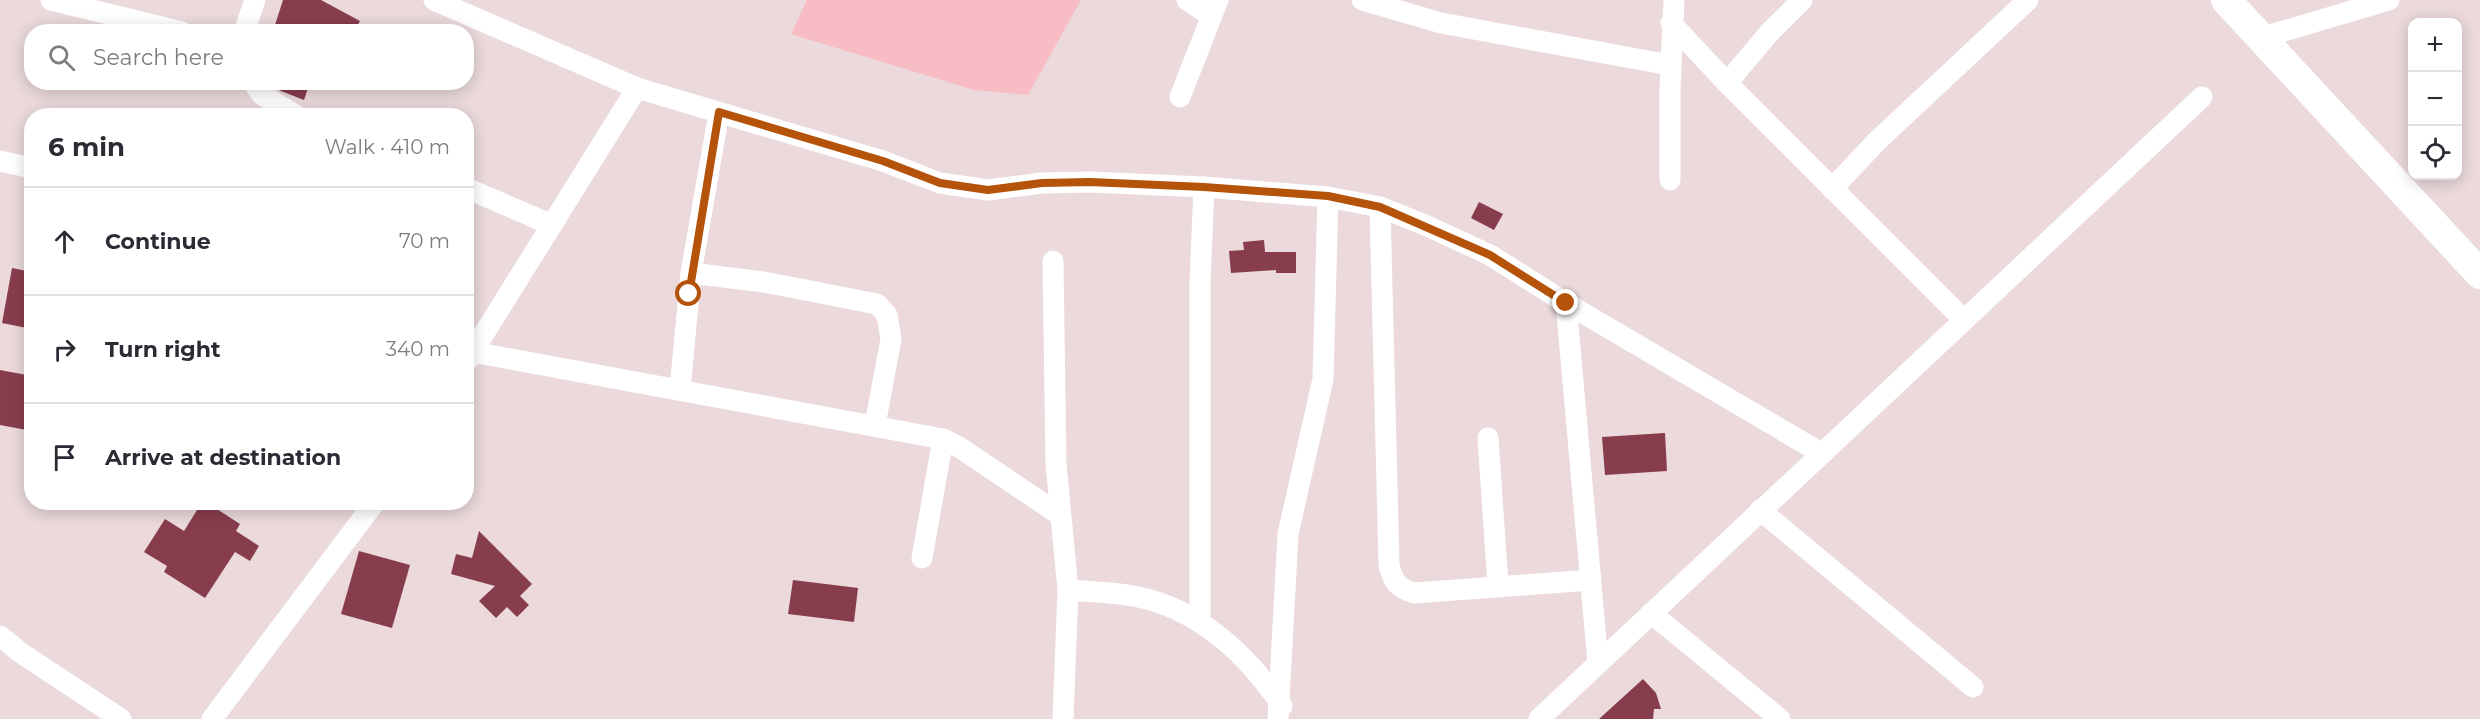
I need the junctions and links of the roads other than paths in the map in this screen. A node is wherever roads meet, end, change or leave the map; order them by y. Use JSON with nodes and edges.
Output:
{"nodes":[{"id":1,"x":51,"y":0,"type":"edge"},
{"id":2,"x":255,"y":0,"type":"edge"},
{"id":3,"x":434,"y":0,"type":"edge"},
{"id":4,"x":1187,"y":0,"type":"edge"},
{"id":5,"x":1362,"y":0,"type":"edge"},
{"id":6,"x":1674,"y":0,"type":"edge"},
{"id":7,"x":1802,"y":0,"type":"edge"},
{"id":8,"x":2028,"y":0,"type":"edge"},
{"id":9,"x":2226,"y":0,"type":"edge"},
{"id":10,"x":2389,"y":0,"type":"edge"},
{"id":11,"x":1214,"y":8,"type":"edge"},
{"id":12,"x":149,"y":24,"type":"edge"},
{"id":13,"x":246,"y":24,"type":"edge"},
{"id":14,"x":1671,"y":24,"type":"junction"},
{"id":15,"x":2260,"y":38,"type":"junction"},
{"id":16,"x":1670,"y":65,"type":"junction"},
{"id":17,"x":1727,"y":83,"type":"junction"},
{"id":18,"x":637,"y":88,"type":"junction"},
{"id":19,"x":259,"y":90,"type":"edge"},
{"id":20,"x":1180,"y":97,"type":"dead end"},
{"id":21,"x":2202,"y":97,"type":"dead end"},
{"id":22,"x":281,"y":108,"type":"edge"},
{"id":23,"x":719,"y":112,"type":"junction"},
{"id":24,"x":0,"y":161,"type":"edge"},
{"id":25,"x":24,"y":166,"type":"edge"},
{"id":26,"x":1670,"y":180,"type":"dead end"},
{"id":27,"x":1204,"y":187,"type":"junction"},
{"id":28,"x":1833,"y":189,"type":"junction"},
{"id":29,"x":474,"y":191,"type":"edge"},
{"id":30,"x":1328,"y":196,"type":"junction"},
{"id":31,"x":1380,"y":207,"type":"junction"},
{"id":32,"x":552,"y":225,"type":"junction"},
{"id":33,"x":1053,"y":261,"type":"dead end"},
{"id":34,"x":691,"y":273,"type":"junction"},
{"id":35,"x":2480,"y":274,"type":"edge"},
{"id":36,"x":1566,"y":303,"type":"junction"},
{"id":37,"x":1963,"y":319,"type":"junction"},
{"id":38,"x":474,"y":350,"type":"edge"},
{"id":39,"x":474,"y":357,"type":"edge"},
{"id":40,"x":680,"y":389,"type":"junction"},
{"id":41,"x":874,"y":425,"type":"junction"},
{"id":42,"x":1488,"y":438,"type":"dead end"},
{"id":43,"x":943,"y":439,"type":"junction"},
{"id":44,"x":1821,"y":453,"type":"junction"},
{"id":45,"x":369,"y":510,"type":"edge"},
{"id":46,"x":1761,"y":510,"type":"junction"},
{"id":47,"x":1060,"y":515,"type":"junction"},
{"id":48,"x":922,"y":558,"type":"dead end"},
{"id":49,"x":1591,"y":580,"type":"junction"},
{"id":50,"x":1498,"y":585,"type":"junction"},
{"id":51,"x":1068,"y":590,"type":"junction"},
{"id":52,"x":1651,"y":613,"type":"junction"},
{"id":53,"x":1200,"y":620,"type":"junction"},
{"id":54,"x":0,"y":636,"type":"edge"},
{"id":55,"x":1598,"y":663,"type":"junction"},
{"id":56,"x":1973,"y":687,"type":"dead end"},
{"id":57,"x":1283,"y":713,"type":"edge"},
{"id":58,"x":121,"y":719,"type":"edge"},
{"id":59,"x":212,"y":719,"type":"edge"},
{"id":60,"x":1062,"y":719,"type":"edge"},
{"id":61,"x":1539,"y":719,"type":"edge"},
{"id":62,"x":1780,"y":719,"type":"edge"}],
"edges":[{"from":1,"to":12,"type":"street"},
{"from":2,"to":13,"type":"street"},
{"from":3,"to":18,"type":"street"},
{"from":4,"to":11,"type":"street"},
{"from":5,"to":16,"type":"street"},
{"from":6,"to":14,"type":"street"},
{"from":7,"to":17,"type":"street"},
{"from":8,"to":28,"type":"street"},
{"from":9,"to":15,"type":"street"},
{"from":10,"to":15,"type":"street"},
{"from":11,"to":20,"type":"street"},
{"from":14,"to":16,"type":"street"},
{"from":14,"to":17,"type":"street"},
{"from":15,"to":35,"type":"street"},
{"from":16,"to":26,"type":"street"},
{"from":17,"to":28,"type":"street"},
{"from":18,"to":23,"type":"street"},
{"from":18,"to":32,"type":"street"},
{"from":19,"to":22,"type":"street"},
{"from":21,"to":37,"type":"street"},
{"from":23,"to":27,"type":"street"},
{"from":23,"to":34,"type":"street"},
{"from":24,"to":25,"type":"street"},
{"from":27,"to":30,"type":"street"},
{"from":27,"to":53,"type":"street"},
{"from":28,"to":37,"type":"street"},
{"from":29,"to":32,"type":"street"},
{"from":30,"to":31,"type":"street"},
{"from":30,"to":57,"type":"street"},
{"from":31,"to":36,"type":"street"},
{"from":31,"to":50,"type":"street"},
{"from":32,"to":38,"type":"street"},
{"from":33,"to":47,"type":"street"},
{"from":34,"to":40,"type":"street"},
{"from":34,"to":41,"type":"street"},
{"from":36,"to":44,"type":"street"},
{"from":36,"to":49,"type":"street"},
{"from":37,"to":44,"type":"street"},
{"from":39,"to":40,"type":"street"},
{"from":40,"to":41,"type":"street"},
{"from":41,"to":43,"type":"street"},
{"from":42,"to":50,"type":"street"},
{"from":43,"to":47,"type":"street"},
{"from":43,"to":48,"type":"street"},
{"from":44,"to":46,"type":"street"},
{"from":45,"to":59,"type":"street"},
{"from":46,"to":52,"type":"street"},
{"from":46,"to":56,"type":"street"},
{"from":47,"to":51,"type":"street"},
{"from":49,"to":50,"type":"street"},
{"from":49,"to":55,"type":"street"},
{"from":51,"to":53,"type":"street"},
{"from":51,"to":60,"type":"street"},
{"from":52,"to":55,"type":"street"},
{"from":52,"to":62,"type":"street"},
{"from":53,"to":57,"type":"street"},
{"from":54,"to":58,"type":"street"},
{"from":55,"to":61,"type":"street"}]}
